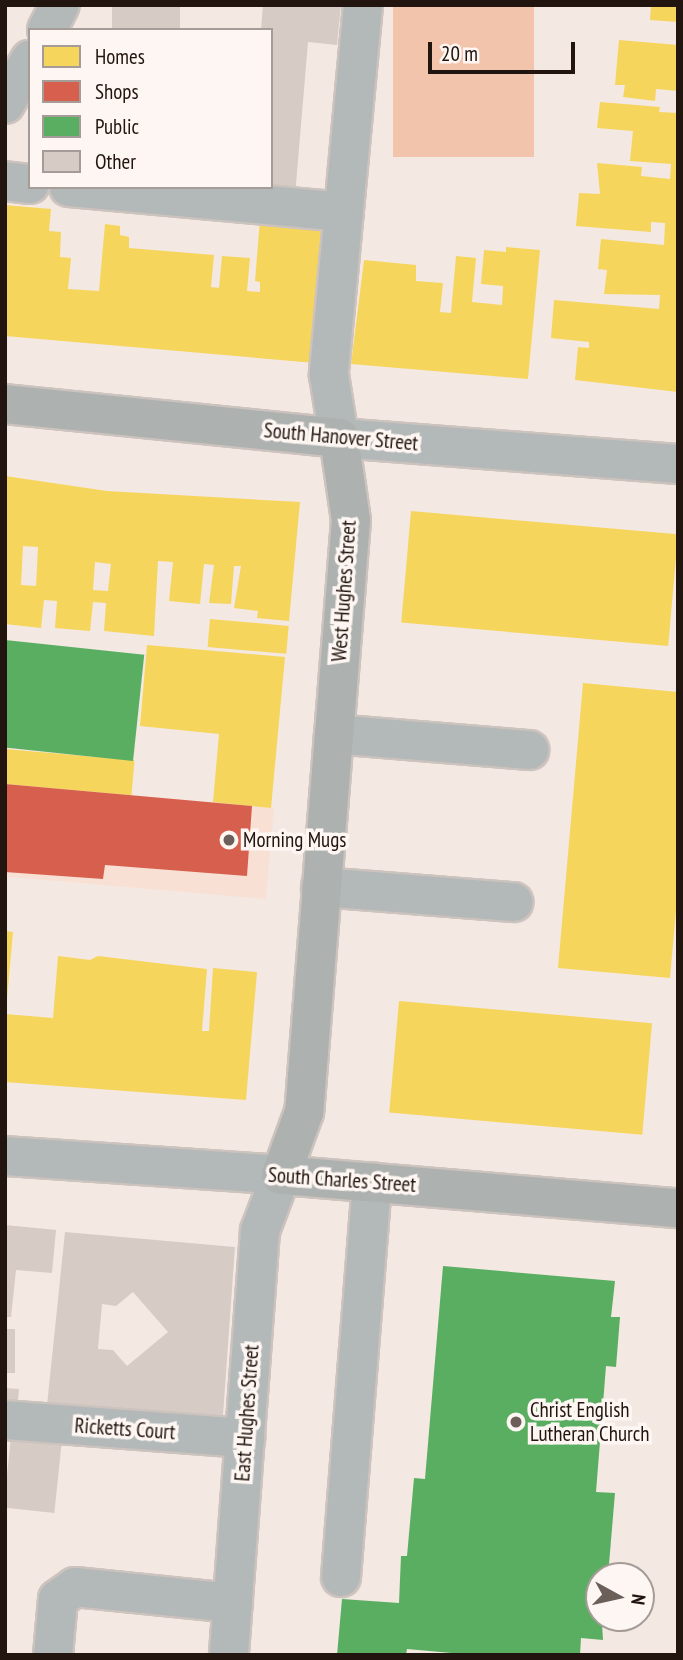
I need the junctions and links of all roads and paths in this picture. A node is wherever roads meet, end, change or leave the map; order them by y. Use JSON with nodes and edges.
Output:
{"nodes":[{"id":1,"x":60,"y":5,"type":"edge"},
{"id":2,"x":363,"y":5,"type":"edge"},
{"id":3,"x":48,"y":28,"type":"edge"},
{"id":4,"x":28,"y":64,"type":"edge"},
{"id":5,"x":5,"y":104,"type":"edge"},
{"id":6,"x":5,"y":181,"type":"edge"},
{"id":7,"x":28,"y":184,"type":"edge"},
{"id":8,"x":91,"y":189,"type":"edge"},
{"id":9,"x":344,"y":212,"type":"junction"},
{"id":10,"x":5,"y":404,"type":"edge"},
{"id":11,"x":339,"y":438,"type":"junction"},
{"id":12,"x":678,"y":464,"type":"edge"},
{"id":13,"x":334,"y":734,"type":"junction"},
{"id":14,"x":529,"y":750,"type":"dead end"},
{"id":15,"x":321,"y":887,"type":"junction"},
{"id":16,"x":513,"y":902,"type":"dead end"},
{"id":17,"x":5,"y":1156,"type":"edge"},
{"id":18,"x":281,"y":1175,"type":"junction"},
{"id":19,"x":372,"y":1182,"type":"junction"},
{"id":20,"x":678,"y":1208,"type":"edge"},
{"id":21,"x":5,"y":1420,"type":"edge"},
{"id":22,"x":245,"y":1438,"type":"junction"},
{"id":23,"x":341,"y":1577,"type":"dead end"},
{"id":24,"x":233,"y":1603,"type":"junction"},
{"id":25,"x":53,"y":1655,"type":"edge"},
{"id":26,"x":229,"y":1655,"type":"edge"}],
"edges":[{"from":1,"to":3,"type":"street"},
{"from":2,"to":9,"type":"street","name":"West Hughes Street"},
{"from":4,"to":5,"type":"street"},
{"from":6,"to":7,"type":"street"},
{"from":8,"to":9,"type":"street"},
{"from":9,"to":11,"type":"street","name":"West Hughes Street"},
{"from":10,"to":11,"type":"main road","name":"South Hanover Street"},
{"from":11,"to":12,"type":"street","name":"South Hanover Street"},
{"from":11,"to":13,"type":"main road","name":"West Hughes Street"},
{"from":13,"to":14,"type":"street"},
{"from":13,"to":15,"type":"main road","name":"West Hughes Street"},
{"from":15,"to":16,"type":"street"},
{"from":15,"to":18,"type":"main road","name":"West Hughes Street"},
{"from":17,"to":18,"type":"street","name":"South Charles Street"},
{"from":18,"to":19,"type":"main road","name":"South Charles Street"},
{"from":18,"to":22,"type":"street","name":"East Hughes Street"},
{"from":19,"to":20,"type":"main road","name":"South Charles Street"},
{"from":19,"to":23,"type":"street"},
{"from":21,"to":22,"type":"street","name":"Ricketts Court"},
{"from":22,"to":24,"type":"street","name":"East Hughes Street"},
{"from":24,"to":25,"type":"street"},
{"from":24,"to":26,"type":"street","name":"East Hughes Street"}]}
